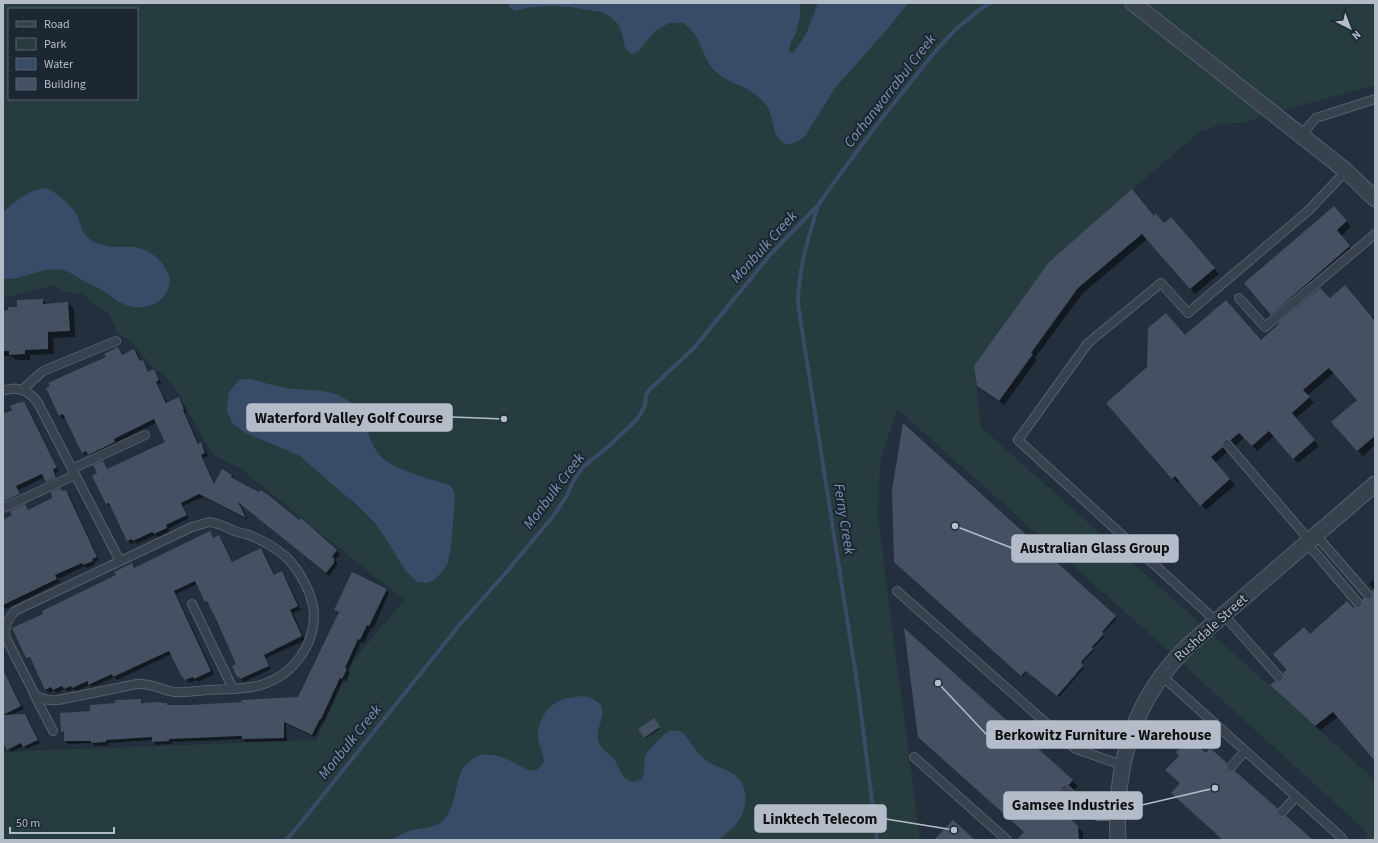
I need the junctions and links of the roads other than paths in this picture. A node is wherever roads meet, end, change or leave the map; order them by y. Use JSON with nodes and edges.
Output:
{"nodes":[{"id":1,"x":1133,"y":3,"type":"edge"},
{"id":2,"x":1375,"y":99,"type":"edge"},
{"id":3,"x":1301,"y":136,"type":"junction"},
{"id":4,"x":1346,"y":170,"type":"junction"},
{"id":5,"x":1375,"y":199,"type":"edge"},
{"id":6,"x":1375,"y":234,"type":"edge"},
{"id":7,"x":1239,"y":298,"type":"dead end"},
{"id":8,"x":116,"y":341,"type":"dead end"},
{"id":9,"x":22,"y":390,"type":"junction"},
{"id":10,"x":3,"y":391,"type":"edge"},
{"id":11,"x":145,"y":435,"type":"dead end"},
{"id":12,"x":1226,"y":444,"type":"dead end"},
{"id":13,"x":74,"y":472,"type":"junction"},
{"id":14,"x":1375,"y":484,"type":"edge"},
{"id":15,"x":3,"y":508,"type":"edge"},
{"id":16,"x":1311,"y":540,"type":"junction"},
{"id":17,"x":120,"y":561,"type":"junction"},
{"id":18,"x":897,"y":591,"type":"dead end"},
{"id":19,"x":1368,"y":595,"type":"dead end"},
{"id":20,"x":1358,"y":603,"type":"dead end"},
{"id":21,"x":192,"y":604,"type":"dead end"},
{"id":22,"x":1220,"y":618,"type":"junction"},
{"id":23,"x":1162,"y":676,"type":"junction"},
{"id":24,"x":1279,"y":677,"type":"dead end"},
{"id":25,"x":232,"y":689,"type":"junction"},
{"id":26,"x":35,"y":695,"type":"junction"},
{"id":27,"x":52,"y":731,"type":"dead end"},
{"id":28,"x":1245,"y":751,"type":"junction"},
{"id":29,"x":914,"y":757,"type":"dead end"},
{"id":30,"x":1122,"y":765,"type":"junction"},
{"id":31,"x":1231,"y":767,"type":"dead end"},
{"id":32,"x":1065,"y":789,"type":"dead end"},
{"id":33,"x":1296,"y":797,"type":"junction"},
{"id":34,"x":1282,"y":812,"type":"dead end"},
{"id":35,"x":1117,"y":816,"type":"junction"},
{"id":36,"x":1007,"y":840,"type":"edge"},
{"id":37,"x":1118,"y":840,"type":"edge"},
{"id":38,"x":1343,"y":840,"type":"edge"}],
"edges":[{"from":1,"to":3,"type":"street"},
{"from":2,"to":3,"type":"lane"},
{"from":3,"to":4,"type":"street"},
{"from":4,"to":5,"type":"street"},
{"from":4,"to":22,"type":"lane"},
{"from":6,"to":7,"type":"lane"},
{"from":8,"to":9,"type":"lane"},
{"from":9,"to":10,"type":"lane"},
{"from":9,"to":13,"type":"lane"},
{"from":11,"to":13,"type":"lane"},
{"from":12,"to":16,"type":"lane"},
{"from":13,"to":15,"type":"lane"},
{"from":13,"to":17,"type":"lane"},
{"from":14,"to":16,"type":"street","name":"Rushdale Street"},
{"from":16,"to":19,"type":"lane"},
{"from":16,"to":20,"type":"lane"},
{"from":16,"to":22,"type":"street","name":"Rushdale Street"},
{"from":17,"to":25,"type":"lane"},
{"from":17,"to":26,"type":"lane"},
{"from":18,"to":30,"type":"lane"},
{"from":21,"to":25,"type":"lane"},
{"from":22,"to":23,"type":"street","name":"Rushdale Street"},
{"from":22,"to":24,"type":"lane"},
{"from":23,"to":28,"type":"lane"},
{"from":23,"to":30,"type":"street","name":"Rushdale Street"},
{"from":25,"to":26,"type":"lane"},
{"from":26,"to":27,"type":"lane"},
{"from":28,"to":31,"type":"lane"},
{"from":28,"to":33,"type":"lane"},
{"from":29,"to":36,"type":"lane"},
{"from":30,"to":35,"type":"street","name":"Rushdale Street"},
{"from":32,"to":35,"type":"lane"},
{"from":33,"to":34,"type":"lane"},
{"from":33,"to":38,"type":"lane"},
{"from":35,"to":37,"type":"street","name":"Rushdale Street"}]}
